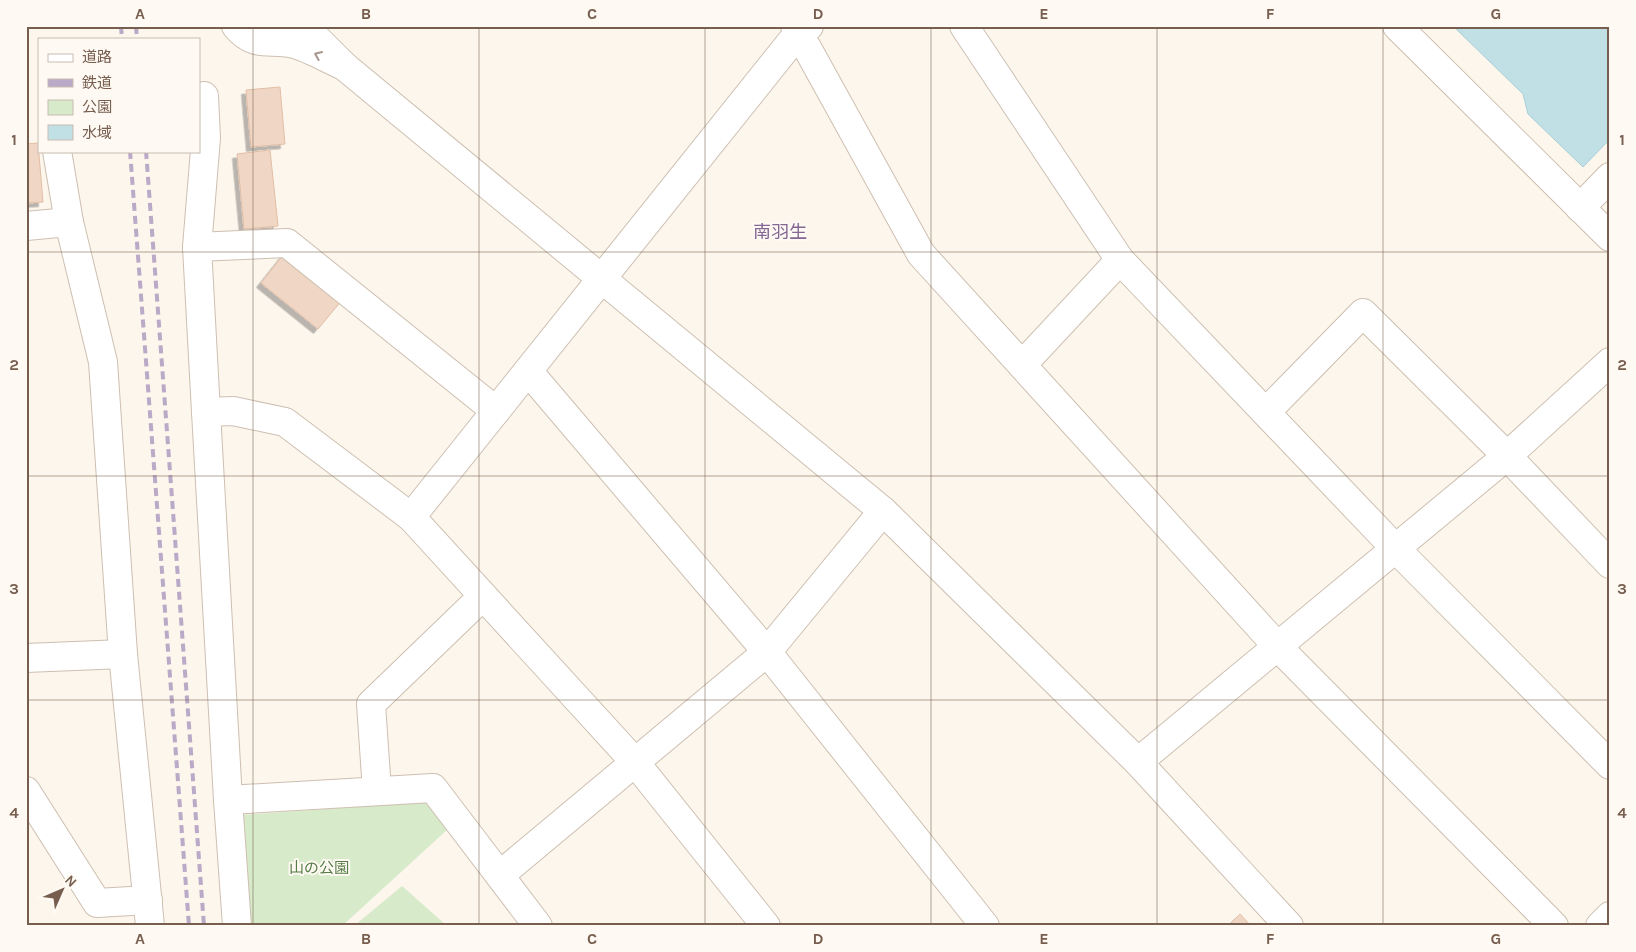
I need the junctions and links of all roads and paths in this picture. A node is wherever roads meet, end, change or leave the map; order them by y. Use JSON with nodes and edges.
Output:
{"nodes":[{"id":1,"x":236,"y":26,"type":"edge"},
{"id":2,"x":304,"y":26,"type":"edge"},
{"id":3,"x":964,"y":26,"type":"edge"},
{"id":4,"x":1397,"y":26,"type":"edge"},
{"id":5,"x":801,"y":28,"type":"edge"},
{"id":6,"x":344,"y":66,"type":"junction"},
{"id":7,"x":204,"y":96,"type":"dead end"},
{"id":8,"x":57,"y":152,"type":"edge"},
{"id":9,"x":1610,"y":177,"type":"edge"},
{"id":10,"x":1580,"y":208,"type":"junction"},
{"id":11,"x":68,"y":222,"type":"junction"},
{"id":12,"x":26,"y":226,"type":"edge"},
{"id":13,"x":1610,"y":237,"type":"edge"},
{"id":14,"x":197,"y":247,"type":"junction"},
{"id":15,"x":1120,"y":260,"type":"junction"},
{"id":16,"x":601,"y":278,"type":"junction"},
{"id":17,"x":1610,"y":362,"type":"edge"},
{"id":18,"x":1022,"y":365,"type":"junction"},
{"id":19,"x":528,"y":371,"type":"junction"},
{"id":20,"x":496,"y":411,"type":"junction"},
{"id":21,"x":206,"y":412,"type":"junction"},
{"id":22,"x":1266,"y":412,"type":"junction"},
{"id":23,"x":1507,"y":456,"type":"junction"},
{"id":24,"x":884,"y":511,"type":"junction"},
{"id":25,"x":410,"y":517,"type":"junction"},
{"id":26,"x":1395,"y":548,"type":"junction"},
{"id":27,"x":1610,"y":564,"type":"edge"},
{"id":28,"x":483,"y":596,"type":"junction"},
{"id":29,"x":1278,"y":646,"type":"junction"},
{"id":30,"x":767,"y":652,"type":"junction"},
{"id":31,"x":124,"y":654,"type":"junction"},
{"id":32,"x":26,"y":658,"type":"edge"},
{"id":33,"x":634,"y":761,"type":"junction"},
{"id":34,"x":1138,"y":762,"type":"junction"},
{"id":35,"x":1610,"y":765,"type":"edge"},
{"id":36,"x":26,"y":790,"type":"edge"},
{"id":37,"x":377,"y":791,"type":"junction"},
{"id":38,"x":228,"y":800,"type":"junction"},
{"id":39,"x":500,"y":875,"type":"junction"},
{"id":40,"x":149,"y":913,"type":"edge"},
{"id":41,"x":1610,"y":916,"type":"edge"},
{"id":42,"x":237,"y":926,"type":"edge"},
{"id":43,"x":538,"y":926,"type":"edge"},
{"id":44,"x":766,"y":926,"type":"edge"},
{"id":45,"x":986,"y":926,"type":"edge"},
{"id":46,"x":1289,"y":926,"type":"edge"},
{"id":47,"x":1554,"y":926,"type":"edge"},
{"id":48,"x":1600,"y":926,"type":"edge"}],
"edges":[{"from":6,"to":1,"type":"street","one_way":true},
{"from":2,"to":6,"type":"street"},
{"from":3,"to":15,"type":"street"},
{"from":4,"to":10,"type":"street"},
{"from":5,"to":16,"type":"street"},
{"from":5,"to":18,"type":"street"},
{"from":6,"to":16,"type":"street"},
{"from":7,"to":14,"type":"street"},
{"from":8,"to":11,"type":"street"},
{"from":9,"to":10,"type":"street"},
{"from":10,"to":13,"type":"street"},
{"from":11,"to":12,"type":"street"},
{"from":11,"to":31,"type":"street"},
{"from":14,"to":20,"type":"street"},
{"from":14,"to":21,"type":"street"},
{"from":15,"to":18,"type":"street"},
{"from":15,"to":22,"type":"street"},
{"from":16,"to":19,"type":"street"},
{"from":16,"to":24,"type":"street"},
{"from":17,"to":23,"type":"street"},
{"from":18,"to":29,"type":"street"},
{"from":19,"to":20,"type":"street"},
{"from":19,"to":30,"type":"street"},
{"from":20,"to":25,"type":"street"},
{"from":21,"to":25,"type":"street"},
{"from":21,"to":38,"type":"street"},
{"from":22,"to":23,"type":"street"},
{"from":22,"to":26,"type":"street"},
{"from":23,"to":26,"type":"street"},
{"from":23,"to":27,"type":"street"},
{"from":24,"to":30,"type":"street"},
{"from":24,"to":34,"type":"street"},
{"from":25,"to":28,"type":"street"},
{"from":26,"to":29,"type":"street"},
{"from":26,"to":35,"type":"street"},
{"from":28,"to":33,"type":"street"},
{"from":28,"to":37,"type":"street"},
{"from":29,"to":34,"type":"street"},
{"from":29,"to":47,"type":"street"},
{"from":30,"to":33,"type":"street"},
{"from":30,"to":45,"type":"street"},
{"from":31,"to":32,"type":"street"},
{"from":31,"to":40,"type":"street"},
{"from":33,"to":39,"type":"street"},
{"from":33,"to":44,"type":"street"},
{"from":34,"to":46,"type":"street"},
{"from":36,"to":40,"type":"street"},
{"from":37,"to":38,"type":"street"},
{"from":37,"to":39,"type":"street"},
{"from":38,"to":42,"type":"street"},
{"from":39,"to":43,"type":"street"},
{"from":41,"to":48,"type":"street"}]}
